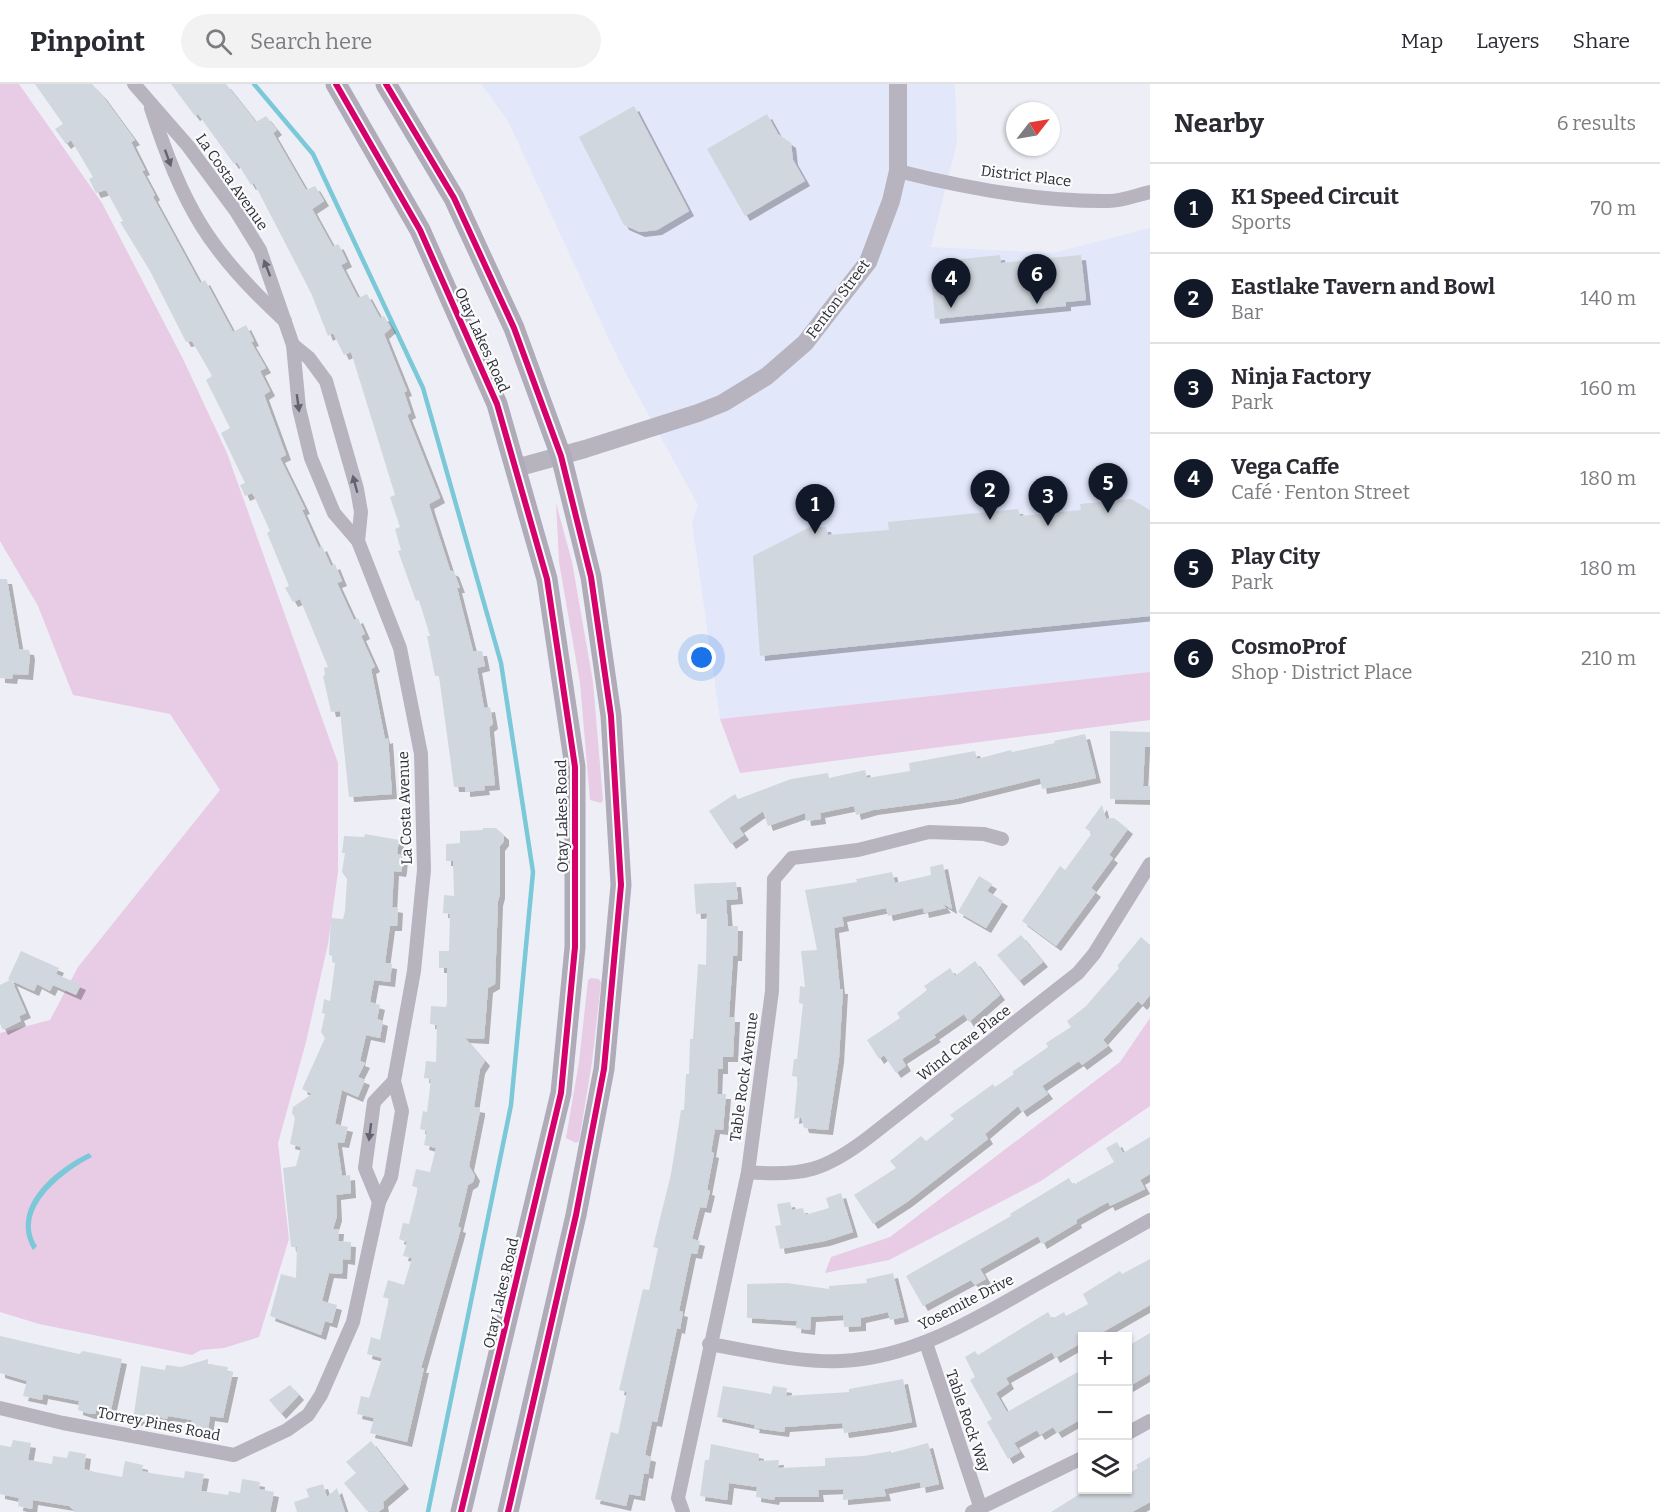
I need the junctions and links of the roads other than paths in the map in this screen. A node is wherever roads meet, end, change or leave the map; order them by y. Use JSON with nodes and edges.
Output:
{"nodes":[{"id":1,"x":134,"y":84,"type":"edge"},
{"id":2,"x":336,"y":84,"type":"edge"},
{"id":3,"x":386,"y":84,"type":"edge"},
{"id":4,"x":898,"y":84,"type":"edge"},
{"id":5,"x":150,"y":103,"type":"junction"},
{"id":6,"x":898,"y":171,"type":"junction"},
{"id":7,"x":1150,"y":192,"type":"edge"},
{"id":8,"x":286,"y":323,"type":"junction"},
{"id":9,"x":293,"y":345,"type":"junction"},
{"id":10,"x":561,"y":456,"type":"junction"},
{"id":11,"x":516,"y":468,"type":"junction"},
{"id":12,"x":358,"y":541,"type":"junction"},
{"id":13,"x":1002,"y":839,"type":"dead end"},
{"id":14,"x":1150,"y":864,"type":"edge"},
{"id":15,"x":394,"y":1081,"type":"junction"},
{"id":16,"x":748,"y":1172,"type":"junction"},
{"id":17,"x":379,"y":1202,"type":"junction"},
{"id":18,"x":1150,"y":1220,"type":"edge"},
{"id":19,"x":353,"y":1323,"type":"joint"},
{"id":20,"x":926,"y":1343,"type":"junction"},
{"id":21,"x":709,"y":1344,"type":"junction"},
{"id":22,"x":0,"y":1408,"type":"edge"},
{"id":23,"x":1150,"y":1421,"type":"edge"},
{"id":24,"x":1132,"y":1431,"type":"edge"},
{"id":25,"x":1078,"y":1460,"type":"edge"},
{"id":26,"x":976,"y":1510,"type":"edge"},
{"id":27,"x":461,"y":1512,"type":"edge"},
{"id":28,"x":508,"y":1512,"type":"edge"},
{"id":29,"x":683,"y":1512,"type":"edge"}],
"edges":[{"from":1,"to":5,"type":"street","name":"La Costa Avenue"},
{"from":2,"to":11,"type":"main road","name":"Otay Lakes Road"},
{"from":3,"to":10,"type":"main road","name":"Otay Lakes Road"},
{"from":4,"to":6,"type":"street","name":"Fenton Street"},
{"from":8,"to":5,"type":"street","name":"La Costa Avenue","one_way":true},
{"from":5,"to":8,"type":"street","name":"La Costa Avenue","one_way":true},
{"from":6,"to":7,"type":"street","name":"District Place"},
{"from":6,"to":10,"type":"street","name":"Fenton Street"},
{"from":8,"to":9,"type":"street","name":"La Costa Avenue"},
{"from":9,"to":12,"type":"street","name":"La Costa Avenue","one_way":true},
{"from":12,"to":9,"type":"street","name":"La Costa Avenue","one_way":true},
{"from":10,"to":11,"type":"street","name":"Fenton Street"},
{"from":10,"to":28,"type":"main road","name":"Otay Lakes Road"},
{"from":11,"to":27,"type":"main road","name":"Otay Lakes Road"},
{"from":12,"to":15,"type":"street","name":"La Costa Avenue"},
{"from":13,"to":16,"type":"street","name":"Table Rock Avenue"},
{"from":14,"to":16,"type":"street","name":"Wind Cave Place"},
{"from":15,"to":17,"type":"street","name":"La Costa Avenue"},
{"from":15,"to":17,"type":"street","one_way":true},
{"from":16,"to":21,"type":"street","name":"Table Rock Avenue"},
{"from":17,"to":19,"type":"street","name":"La Costa Avenue"},
{"from":18,"to":20,"type":"street","name":"Yosemite Drive"},
{"from":19,"to":22,"type":"street","name":"Torrey Pines Road"},
{"from":20,"to":21,"type":"street","name":"Yosemite Drive"},
{"from":20,"to":26,"type":"street","name":"Table Rock Way"},
{"from":21,"to":29,"type":"street","name":"Table Rock Avenue"},
{"from":23,"to":24,"type":"street"},
{"from":25,"to":26,"type":"street"}]}
